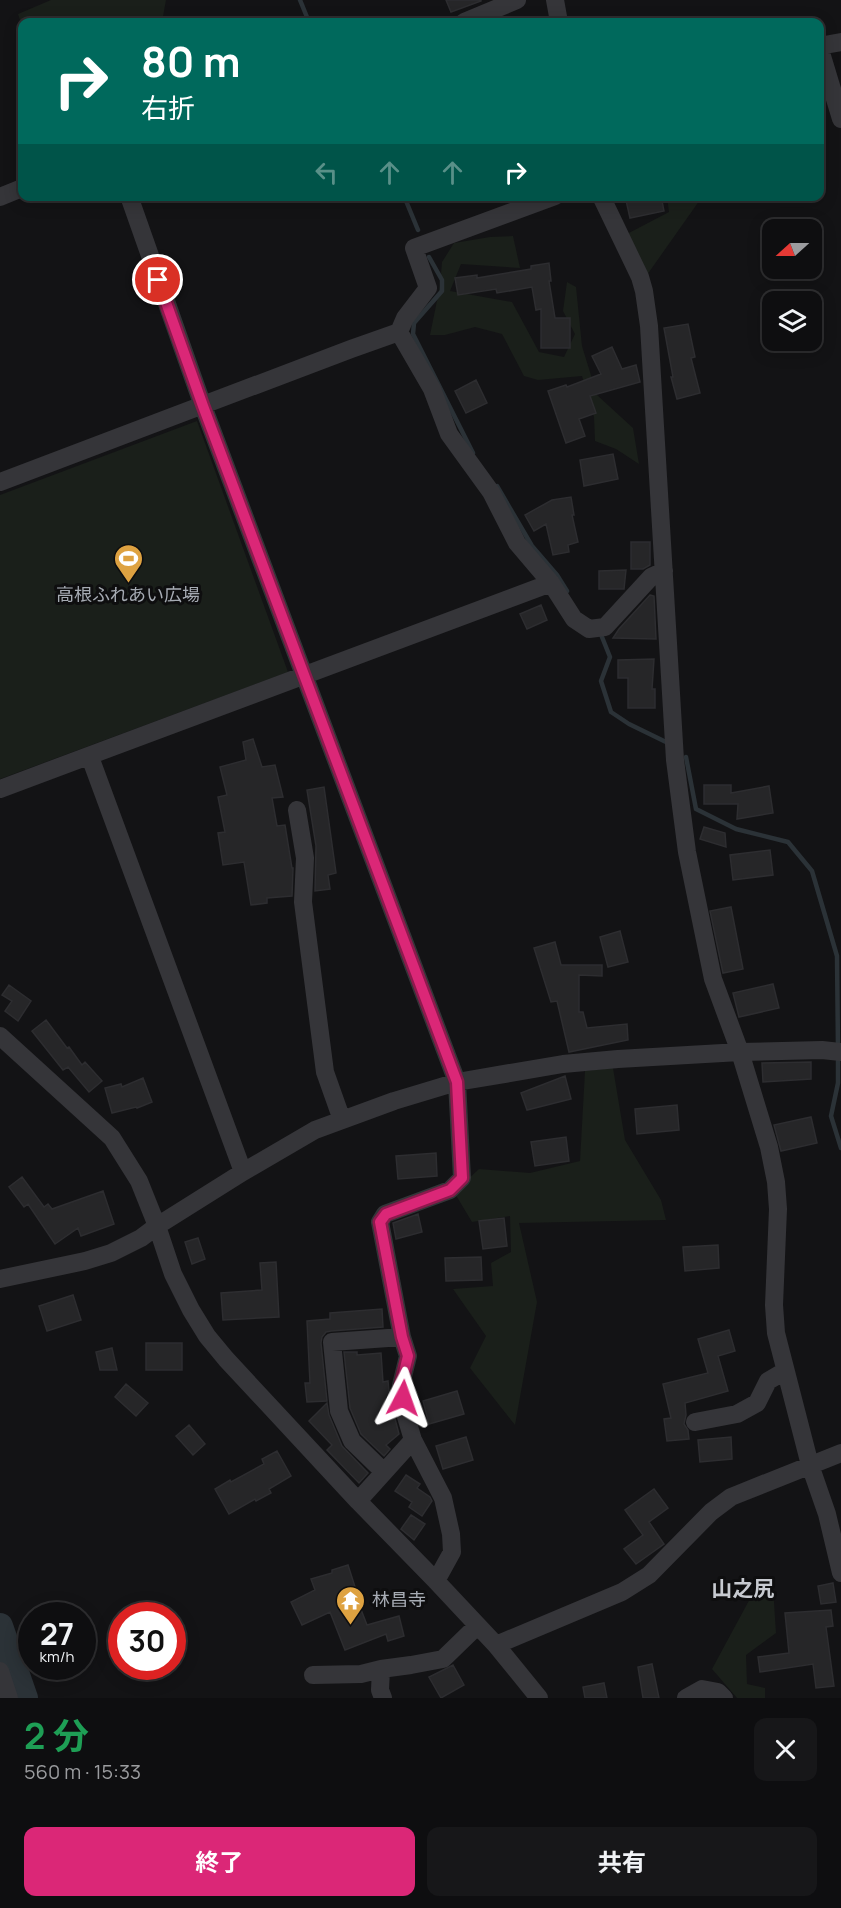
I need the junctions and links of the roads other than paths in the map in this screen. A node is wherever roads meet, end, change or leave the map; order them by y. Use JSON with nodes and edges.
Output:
{"nodes":[{"id":1,"x":517,"y":0,"type":"edge"},
{"id":2,"x":554,"y":0,"type":"edge"},
{"id":3,"x":474,"y":18,"type":"edge"},
{"id":4,"x":558,"y":18,"type":"edge"},
{"id":5,"x":841,"y":42,"type":"edge"},
{"id":6,"x":824,"y":45,"type":"edge"},
{"id":7,"x":824,"y":63,"type":"edge"},
{"id":8,"x":841,"y":119,"type":"edge"},
{"id":9,"x":18,"y":190,"type":"edge"},
{"id":10,"x":0,"y":197,"type":"edge"},
{"id":11,"x":131,"y":201,"type":"edge"},
{"id":12,"x":542,"y":201,"type":"edge"},
{"id":13,"x":603,"y":201,"type":"edge"},
{"id":14,"x":399,"y":332,"type":"junction"},
{"id":15,"x":203,"y":406,"type":"junction"},
{"id":16,"x":0,"y":482,"type":"edge"},
{"id":17,"x":664,"y":571,"type":"junction"},
{"id":18,"x":551,"y":583,"type":"junction"},
{"id":19,"x":305,"y":675,"type":"junction"},
{"id":20,"x":90,"y":757,"type":"junction"},
{"id":21,"x":0,"y":789,"type":"edge"},
{"id":22,"x":297,"y":810,"type":"dead end"},
{"id":23,"x":0,"y":1036,"type":"edge"},
{"id":24,"x":740,"y":1052,"type":"junction"},
{"id":25,"x":841,"y":1052,"type":"edge"},
{"id":26,"x":457,"y":1082,"type":"junction"},
{"id":27,"x":342,"y":1120,"type":"junction"},
{"id":28,"x":243,"y":1172,"type":"junction"},
{"id":29,"x":157,"y":1226,"type":"junction"},
{"id":30,"x":0,"y":1279,"type":"edge"},
{"id":31,"x":402,"y":1337,"type":"junction"},
{"id":32,"x":785,"y":1371,"type":"junction"},
{"id":33,"x":695,"y":1422,"type":"dead end"},
{"id":34,"x":413,"y":1440,"type":"junction"},
{"id":35,"x":841,"y":1454,"type":"edge"},
{"id":36,"x":810,"y":1465,"type":"junction"},
{"id":37,"x":384,"y":1472,"type":"junction"},
{"id":38,"x":358,"y":1501,"type":"junction"},
{"id":39,"x":841,"y":1573,"type":"edge"},
{"id":40,"x":436,"y":1581,"type":"junction"},
{"id":41,"x":477,"y":1626,"type":"junction"},
{"id":42,"x":496,"y":1645,"type":"junction"},
{"id":43,"x":381,"y":1669,"type":"junction"},
{"id":44,"x":0,"y":1671,"type":"edge"},
{"id":45,"x":313,"y":1675,"type":"dead end"},
{"id":46,"x":9,"y":1698,"type":"edge"},
{"id":47,"x":383,"y":1698,"type":"edge"},
{"id":48,"x":539,"y":1698,"type":"edge"},
{"id":49,"x":686,"y":1698,"type":"edge"},
{"id":50,"x":724,"y":1698,"type":"edge"}],
"edges":[{"from":1,"to":3,"type":"street"},
{"from":2,"to":4,"type":"street"},
{"from":5,"to":6,"type":"street"},
{"from":7,"to":8,"type":"street"},
{"from":9,"to":10,"type":"street"},
{"from":11,"to":15,"type":"street"},
{"from":12,"to":14,"type":"street"},
{"from":13,"to":17,"type":"street"},
{"from":14,"to":15,"type":"street"},
{"from":14,"to":18,"type":"street"},
{"from":15,"to":16,"type":"street"},
{"from":15,"to":19,"type":"street"},
{"from":17,"to":18,"type":"street"},
{"from":17,"to":24,"type":"street"},
{"from":18,"to":19,"type":"street"},
{"from":19,"to":20,"type":"street"},
{"from":19,"to":26,"type":"street"},
{"from":20,"to":21,"type":"street"},
{"from":20,"to":28,"type":"street"},
{"from":22,"to":27,"type":"street"},
{"from":23,"to":29,"type":"street"},
{"from":24,"to":25,"type":"street"},
{"from":24,"to":26,"type":"street"},
{"from":24,"to":32,"type":"street"},
{"from":26,"to":27,"type":"street"},
{"from":26,"to":31,"type":"street"},
{"from":27,"to":28,"type":"street"},
{"from":28,"to":29,"type":"street"},
{"from":29,"to":30,"type":"street"},
{"from":29,"to":38,"type":"street"},
{"from":31,"to":34,"type":"street"},
{"from":31,"to":37,"type":"street"},
{"from":32,"to":33,"type":"street"},
{"from":32,"to":36,"type":"street"},
{"from":34,"to":37,"type":"street"},
{"from":34,"to":40,"type":"street"},
{"from":35,"to":36,"type":"street"},
{"from":36,"to":39,"type":"street"},
{"from":36,"to":42,"type":"street"},
{"from":37,"to":38,"type":"street"},
{"from":38,"to":40,"type":"street"},
{"from":40,"to":41,"type":"street"},
{"from":41,"to":42,"type":"street"},
{"from":41,"to":43,"type":"street"},
{"from":42,"to":48,"type":"street"},
{"from":43,"to":45,"type":"street"},
{"from":43,"to":47,"type":"street"},
{"from":44,"to":46,"type":"street"},
{"from":49,"to":50,"type":"street"}]}
